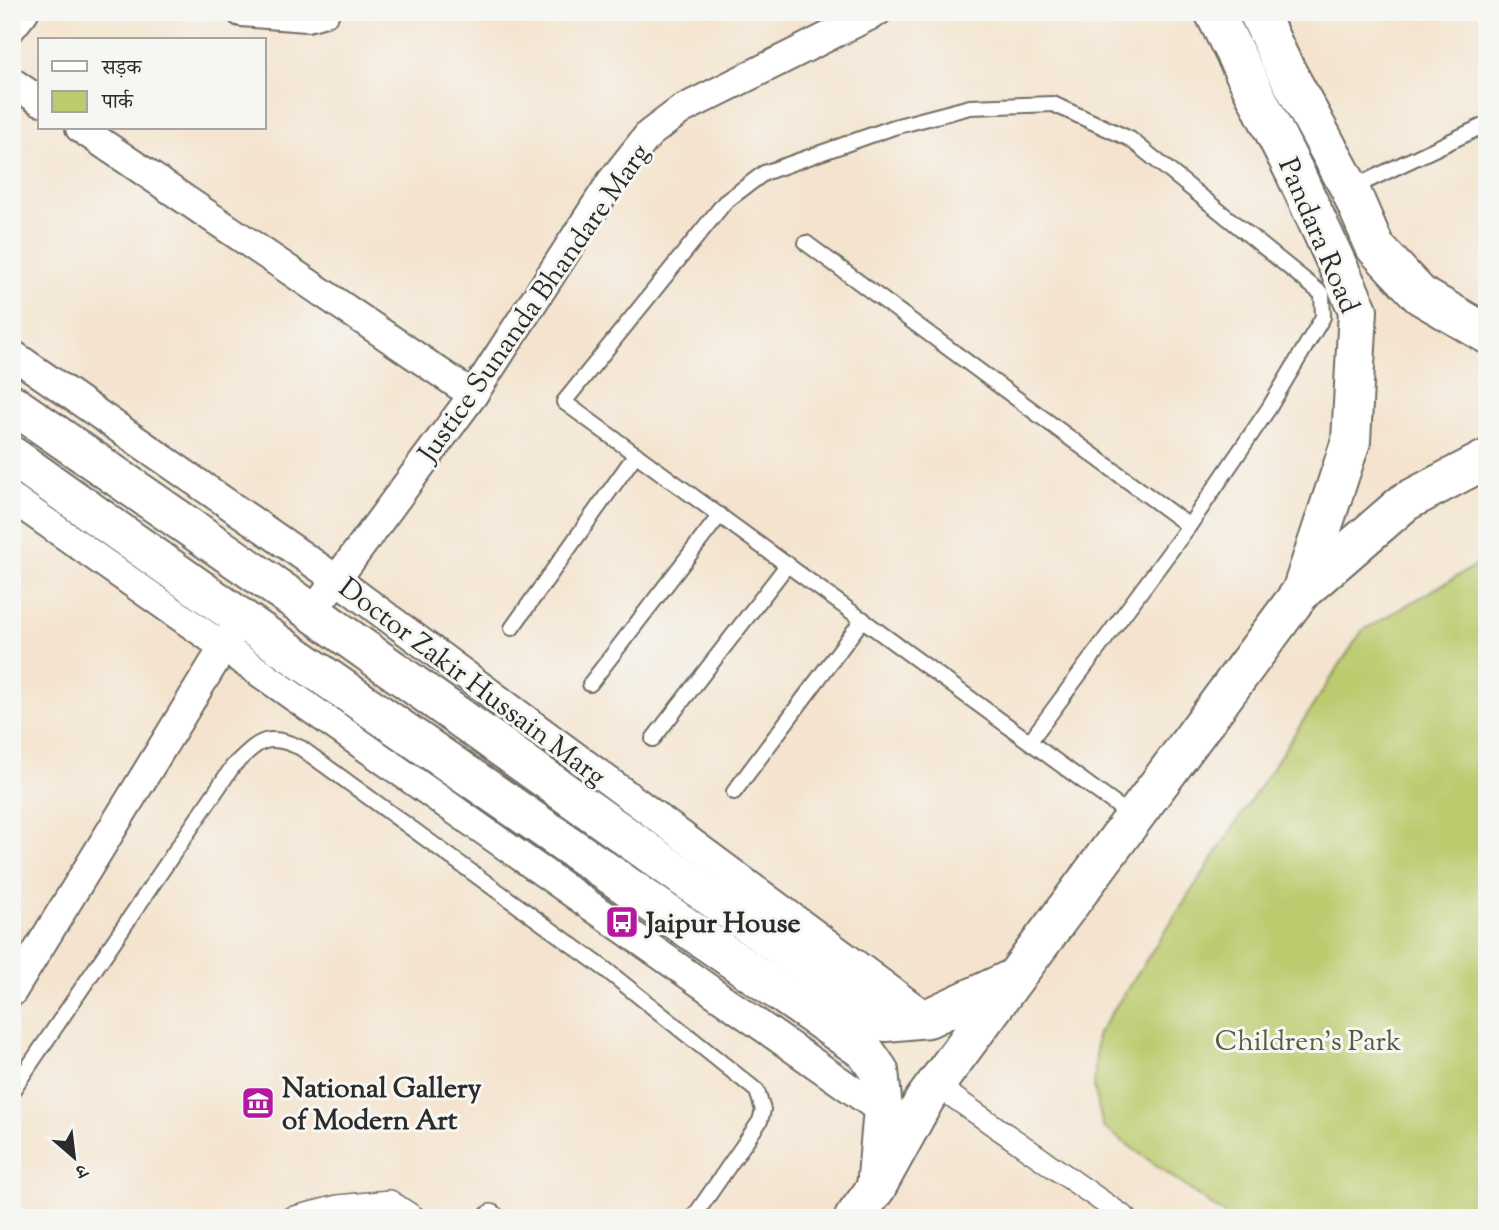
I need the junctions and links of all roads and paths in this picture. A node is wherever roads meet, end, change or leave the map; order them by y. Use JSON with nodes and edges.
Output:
{"nodes":[{"id":1,"x":24,"y":12,"type":"edge"},
{"id":2,"x":241,"y":12,"type":"edge"},
{"id":3,"x":325,"y":12,"type":"edge"},
{"id":4,"x":877,"y":12,"type":"edge"},
{"id":5,"x":1214,"y":12,"type":"edge"},
{"id":6,"x":1258,"y":12,"type":"edge"},
{"id":7,"x":12,"y":27,"type":"edge"},
{"id":8,"x":12,"y":82,"type":"edge"},
{"id":9,"x":38,"y":100,"type":"edge"},
{"id":10,"x":1487,"y":124,"type":"edge"},
{"id":11,"x":83,"y":130,"type":"edge"},
{"id":12,"x":1350,"y":189,"type":"junction"},
{"id":13,"x":806,"y":243,"type":"dead end"},
{"id":14,"x":1487,"y":334,"type":"edge"},
{"id":15,"x":12,"y":354,"type":"edge"},
{"id":16,"x":473,"y":395,"type":"junction"},
{"id":17,"x":12,"y":404,"type":"edge"},
{"id":18,"x":636,"y":454,"type":"junction"},
{"id":19,"x":12,"y":456,"type":"edge"},
{"id":20,"x":1487,"y":459,"type":"edge"},
{"id":21,"x":12,"y":498,"type":"edge"},
{"id":22,"x":720,"y":515,"type":"junction"},
{"id":23,"x":1189,"y":526,"type":"junction"},
{"id":24,"x":788,"y":564,"type":"junction"},
{"id":25,"x":336,"y":579,"type":"junction"},
{"id":26,"x":1301,"y":592,"type":"junction"},
{"id":27,"x":312,"y":612,"type":"junction"},
{"id":28,"x":863,"y":619,"type":"junction"},
{"id":29,"x":512,"y":628,"type":"dead end"},
{"id":30,"x":233,"y":633,"type":"junction"},
{"id":31,"x":590,"y":684,"type":"dead end"},
{"id":32,"x":653,"y":739,"type":"dead end"},
{"id":33,"x":1030,"y":741,"type":"junction"},
{"id":34,"x":734,"y":792,"type":"dead end"},
{"id":35,"x":1135,"y":818,"type":"junction"},
{"id":36,"x":1012,"y":979,"type":"junction"},
{"id":37,"x":12,"y":992,"type":"edge"},
{"id":38,"x":928,"y":1017,"type":"junction"},
{"id":39,"x":936,"y":1085,"type":"junction"},
{"id":40,"x":12,"y":1091,"type":"edge"},
{"id":41,"x":876,"y":1188,"type":"junction"},
{"id":42,"x":291,"y":1218,"type":"edge"},
{"id":43,"x":416,"y":1218,"type":"edge"},
{"id":44,"x":489,"y":1218,"type":"edge"},
{"id":45,"x":495,"y":1218,"type":"edge"},
{"id":46,"x":693,"y":1218,"type":"edge"},
{"id":47,"x":854,"y":1218,"type":"edge"},
{"id":48,"x":1126,"y":1218,"type":"edge"}],
"edges":[{"from":1,"to":7,"type":"street"},
{"from":2,"to":3,"type":"street"},
{"from":4,"to":16,"type":"street","name":"Justice Sunanda Bhandare Marg"},
{"from":5,"to":26,"type":"main road","name":"Pandara Road"},
{"from":6,"to":12,"type":"main road","name":"Pandara Road"},
{"from":8,"to":9,"type":"street"},
{"from":10,"to":12,"type":"lane"},
{"from":11,"to":16,"type":"street"},
{"from":12,"to":14,"type":"main road","name":"Pandara Road"},
{"from":13,"to":23,"type":"lane"},
{"from":15,"to":25,"type":"street","name":"Doctor Zakir Hussain Marg"},
{"from":16,"to":25,"type":"street","name":"Justice Sunanda Bhandare Marg"},
{"from":17,"to":27,"type":"main road","name":"Doctor Zakir Hussain Marg"},
{"from":18,"to":22,"type":"lane"},
{"from":18,"to":23,"type":"lane"},
{"from":18,"to":29,"type":"lane"},
{"from":19,"to":30,"type":"main road"},
{"from":20,"to":26,"type":"main road"},
{"from":21,"to":30,"type":"street"},
{"from":22,"to":24,"type":"lane"},
{"from":22,"to":31,"type":"lane"},
{"from":23,"to":33,"type":"lane"},
{"from":24,"to":28,"type":"lane"},
{"from":24,"to":32,"type":"lane"},
{"from":25,"to":27,"type":"street","name":"Justice Sunanda Bhandare Marg"},
{"from":25,"to":38,"type":"street","name":"Doctor Zakir Hussain Marg"},
{"from":26,"to":35,"type":"main road"},
{"from":27,"to":38,"type":"main road","name":"Doctor Zakir Hussain Marg"},
{"from":28,"to":33,"type":"lane"},
{"from":28,"to":34,"type":"lane"},
{"from":30,"to":37,"type":"street"},
{"from":30,"to":41,"type":"main road"},
{"from":33,"to":35,"type":"lane"},
{"from":35,"to":36,"type":"main road"},
{"from":36,"to":38,"type":"main road","name":"Doctor Zakir Hussain Marg"},
{"from":36,"to":39,"type":"main road"},
{"from":39,"to":41,"type":"main road"},
{"from":39,"to":48,"type":"street"},
{"from":40,"to":46,"type":"lane"},
{"from":41,"to":47,"type":"main road"},
{"from":42,"to":43,"type":"street"},
{"from":44,"to":45,"type":"street"}]}
